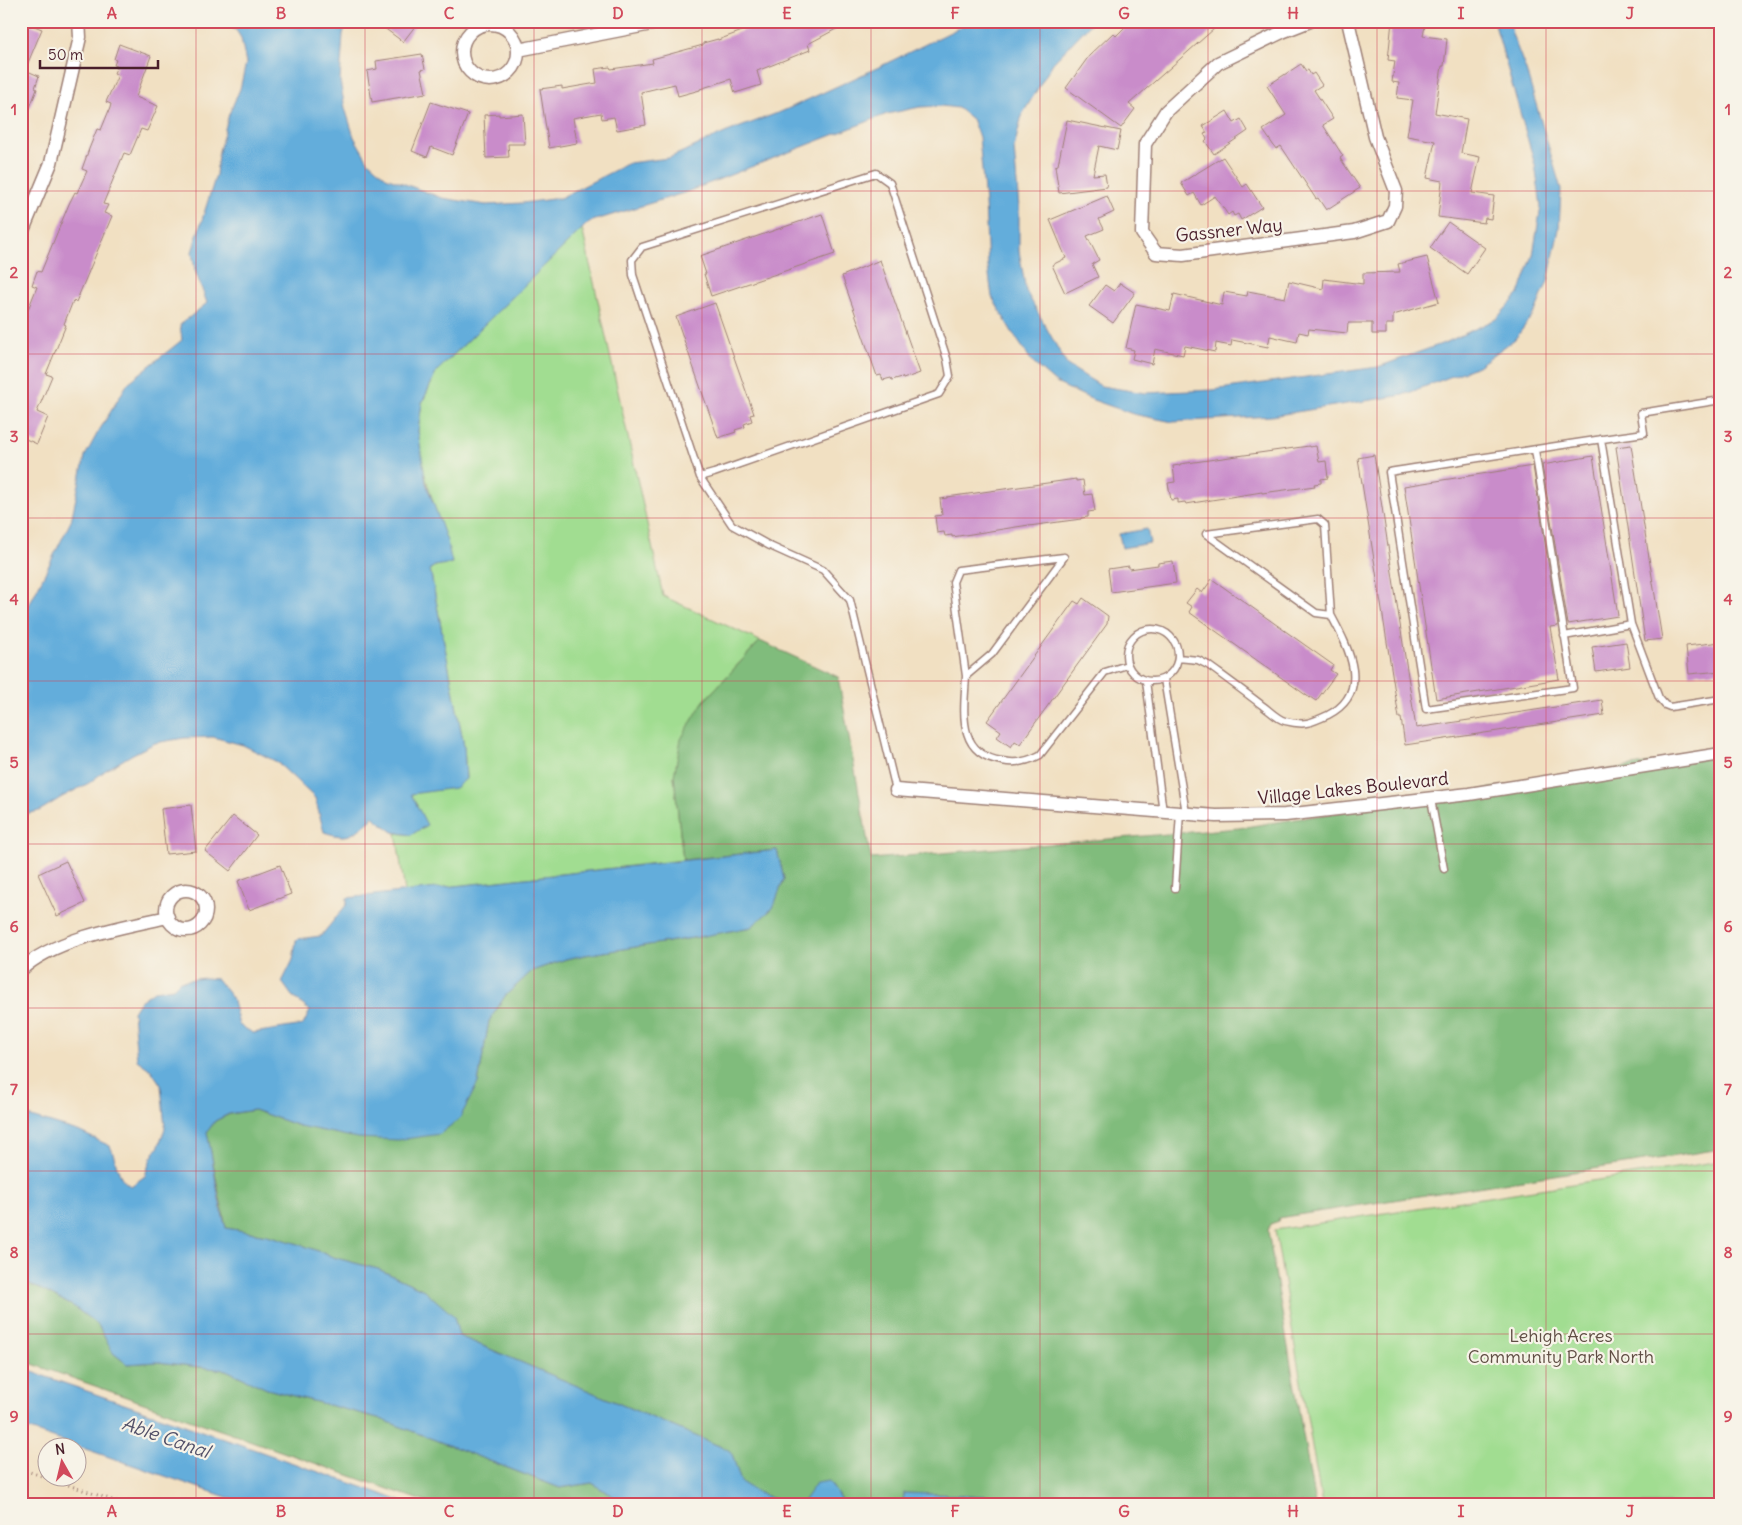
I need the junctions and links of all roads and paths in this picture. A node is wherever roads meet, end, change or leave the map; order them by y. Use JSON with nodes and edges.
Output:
{"nodes":[{"id":1,"x":79,"y":21,"type":"edge"},
{"id":2,"x":667,"y":21,"type":"edge"},
{"id":3,"x":1310,"y":21,"type":"edge"},
{"id":4,"x":1348,"y":21,"type":"edge"},
{"id":5,"x":518,"y":50,"type":"junction"},
{"id":6,"x":21,"y":235,"type":"edge"},
{"id":7,"x":1721,"y":400,"type":"edge"},
{"id":8,"x":1601,"y":439,"type":"junction"},
{"id":9,"x":1534,"y":450,"type":"junction"},
{"id":10,"x":700,"y":477,"type":"junction"},
{"id":11,"x":1331,"y":615,"type":"junction"},
{"id":12,"x":1631,"y":624,"type":"junction"},
{"id":13,"x":1564,"y":636,"type":"junction"},
{"id":14,"x":1178,"y":658,"type":"junction"},
{"id":15,"x":1127,"y":664,"type":"junction"},
{"id":16,"x":966,"y":676,"type":"junction"},
{"id":17,"x":1164,"y":679,"type":"junction"},
{"id":18,"x":1146,"y":681,"type":"junction"},
{"id":19,"x":1721,"y":698,"type":"edge"},
{"id":20,"x":1721,"y":754,"type":"edge"},
{"id":21,"x":896,"y":790,"type":"joint"},
{"id":22,"x":1431,"y":799,"type":"junction"},
{"id":23,"x":1164,"y":812,"type":"junction"},
{"id":24,"x":1183,"y":813,"type":"junction"},
{"id":25,"x":1444,"y":869,"type":"dead end"},
{"id":26,"x":1176,"y":888,"type":"dead end"},
{"id":27,"x":168,"y":916,"type":"dead end"},
{"id":28,"x":21,"y":970,"type":"edge"},
{"id":29,"x":21,"y":1469,"type":"edge"},
{"id":30,"x":124,"y":1504,"type":"edge"}],
"edges":[{"from":1,"to":6,"type":"street"},
{"from":2,"to":5,"type":"street"},
{"from":3,"to":4,"type":"street","name":"Gassner Way"},
{"from":5,"to":5,"type":"street"},
{"from":7,"to":8,"type":"lane"},
{"from":8,"to":9,"type":"lane"},
{"from":8,"to":12,"type":"lane"},
{"from":9,"to":13,"type":"lane"},
{"from":9,"to":13,"type":"lane"},
{"from":10,"to":10,"type":"lane"},
{"from":10,"to":21,"type":"lane"},
{"from":11,"to":11,"type":"lane"},
{"from":11,"to":14,"type":"lane"},
{"from":12,"to":13,"type":"lane"},
{"from":12,"to":19,"type":"lane"},
{"from":14,"to":15,"type":"lane"},
{"from":14,"to":17,"type":"lane"},
{"from":15,"to":16,"type":"lane"},
{"from":15,"to":18,"type":"lane"},
{"from":16,"to":16,"type":"lane"},
{"from":17,"to":18,"type":"lane"},
{"from":17,"to":24,"type":"lane"},
{"from":18,"to":23,"type":"lane"},
{"from":20,"to":22,"type":"street","name":"Village Lakes Boulevard"},
{"from":21,"to":23,"type":"street","name":"Village Lakes Boulevard"},
{"from":22,"to":24,"type":"street","name":"Village Lakes Boulevard"},
{"from":22,"to":25,"type":"lane"},
{"from":23,"to":24,"type":"street","name":"Village Lakes Boulevard"},
{"from":24,"to":26,"type":"lane"},
{"from":27,"to":28,"type":"street"},
{"from":29,"to":30,"type":"path"}]}
